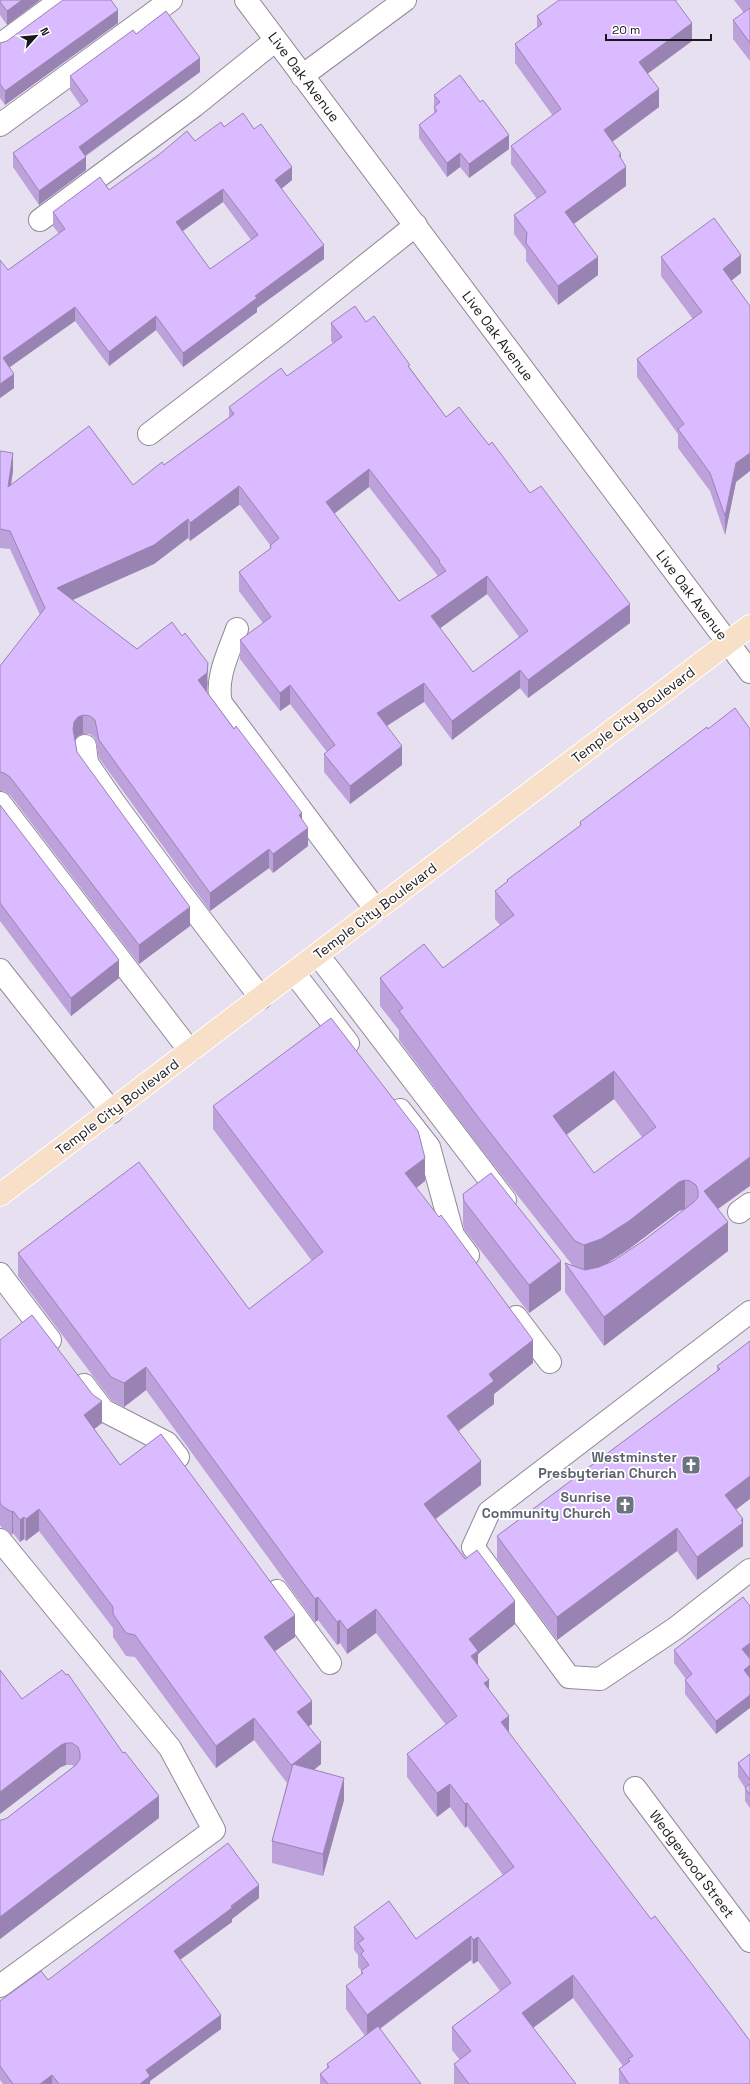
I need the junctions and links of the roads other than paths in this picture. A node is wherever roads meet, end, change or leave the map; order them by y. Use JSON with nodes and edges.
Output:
{"nodes":[{"id":1,"x":61,"y":0,"type":"edge"},
{"id":2,"x":172,"y":0,"type":"edge"},
{"id":3,"x":246,"y":0,"type":"edge"},
{"id":4,"x":405,"y":0,"type":"edge"},
{"id":5,"x":276,"y":40,"type":"junction"},
{"id":6,"x":0,"y":45,"type":"edge"},
{"id":7,"x":302,"y":76,"type":"junction"},
{"id":8,"x":0,"y":125,"type":"edge"},
{"id":9,"x":40,"y":220,"type":"dead end"},
{"id":10,"x":416,"y":226,"type":"junction"},
{"id":11,"x":149,"y":434,"type":"dead end"},
{"id":12,"x":750,"y":626,"type":"edge"},
{"id":13,"x":237,"y":628,"type":"dead end"},
{"id":14,"x":727,"y":643,"type":"junction"},
{"id":15,"x":750,"y":672,"type":"edge"},
{"id":16,"x":85,"y":746,"type":"dead end"},
{"id":17,"x":0,"y":803,"type":"edge"},
{"id":18,"x":376,"y":910,"type":"junction"},
{"id":19,"x":318,"y":955,"type":"junction"},
{"id":20,"x":0,"y":970,"type":"edge"},
{"id":21,"x":294,"y":973,"type":"junction"},
{"id":22,"x":261,"y":998,"type":"junction"},
{"id":23,"x":190,"y":1051,"type":"junction"},
{"id":24,"x":362,"y":1060,"type":"edge"},
{"id":25,"x":386,"y":1091,"type":"edge"},
{"id":26,"x":112,"y":1112,"type":"junction"},
{"id":27,"x":0,"y":1195,"type":"edge"},
{"id":28,"x":516,"y":1213,"type":"edge"},
{"id":29,"x":0,"y":1274,"type":"edge"},
{"id":30,"x":482,"y":1274,"type":"edge"},
{"id":31,"x":502,"y":1299,"type":"edge"},
{"id":32,"x":750,"y":1312,"type":"edge"},
{"id":33,"x":550,"y":1362,"type":"dead end"},
{"id":34,"x":190,"y":1474,"type":"edge"},
{"id":35,"x":0,"y":1540,"type":"edge"},
{"id":36,"x":750,"y":1570,"type":"edge"},
{"id":37,"x":265,"y":1575,"type":"edge"},
{"id":38,"x":330,"y":1663,"type":"dead end"},
{"id":39,"x":635,"y":1788,"type":"dead end"},
{"id":40,"x":750,"y":1941,"type":"edge"},
{"id":41,"x":0,"y":1986,"type":"edge"}],
"edges":[{"from":1,"to":6,"type":"street"},
{"from":2,"to":8,"type":"street"},
{"from":3,"to":5,"type":"street","name":"Live Oak Avenue"},
{"from":4,"to":7,"type":"street"},
{"from":5,"to":7,"type":"street","name":"Live Oak Avenue"},
{"from":5,"to":9,"type":"street"},
{"from":7,"to":10,"type":"street","name":"Live Oak Avenue"},
{"from":10,"to":11,"type":"street"},
{"from":10,"to":14,"type":"street","name":"Live Oak Avenue"},
{"from":12,"to":14,"type":"main road","name":"Temple City Boulevard"},
{"from":13,"to":18,"type":"street"},
{"from":14,"to":15,"type":"street","name":"Live Oak Avenue"},
{"from":14,"to":18,"type":"main road","name":"Temple City Boulevard"},
{"from":16,"to":22,"type":"street"},
{"from":17,"to":23,"type":"street"},
{"from":18,"to":19,"type":"main road","name":"Temple City Boulevard"},
{"from":19,"to":21,"type":"main road","name":"Temple City Boulevard"},
{"from":19,"to":28,"type":"street"},
{"from":20,"to":26,"type":"street"},
{"from":21,"to":22,"type":"main road","name":"Temple City Boulevard"},
{"from":21,"to":24,"type":"street"},
{"from":22,"to":23,"type":"main road","name":"Temple City Boulevard"},
{"from":23,"to":26,"type":"main road","name":"Temple City Boulevard"},
{"from":25,"to":30,"type":"street"},
{"from":26,"to":27,"type":"main road","name":"Temple City Boulevard"},
{"from":29,"to":34,"type":"street"},
{"from":31,"to":33,"type":"street"},
{"from":32,"to":36,"type":"street"},
{"from":35,"to":41,"type":"street"},
{"from":37,"to":38,"type":"street"},
{"from":39,"to":40,"type":"street","name":"Wedgewood Street"}]}
